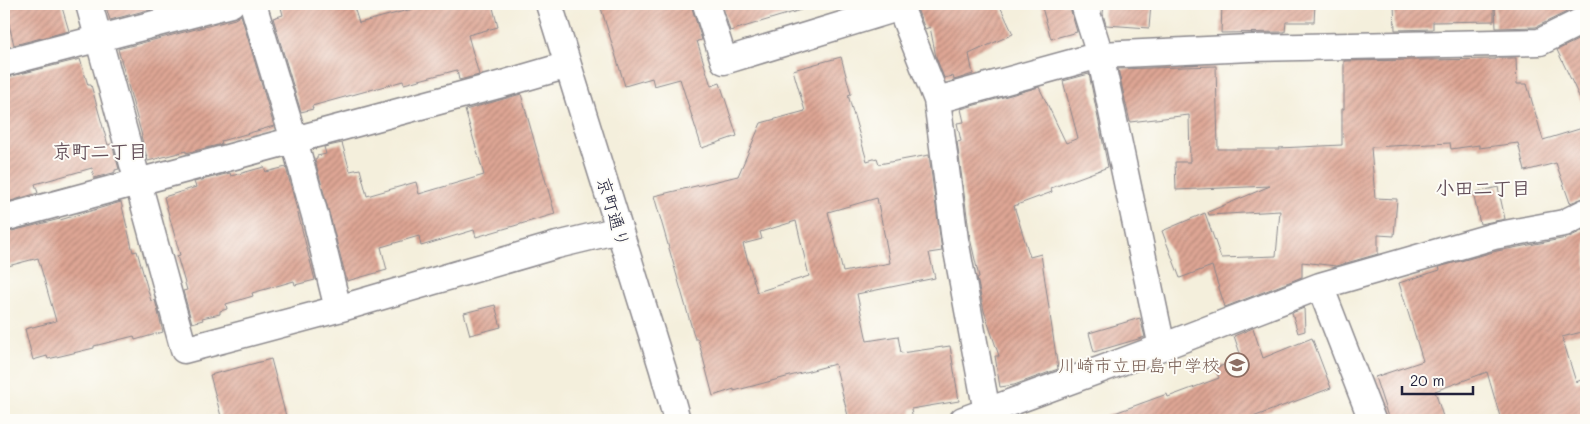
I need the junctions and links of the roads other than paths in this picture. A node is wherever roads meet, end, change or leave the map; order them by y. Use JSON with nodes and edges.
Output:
{"nodes":[{"id":1,"x":89,"y":4,"type":"edge"},
{"id":2,"x":231,"y":4,"type":"edge"},
{"id":3,"x":253,"y":4,"type":"edge"},
{"id":4,"x":549,"y":4,"type":"edge"},
{"id":5,"x":706,"y":4,"type":"edge"},
{"id":6,"x":1084,"y":4,"type":"edge"},
{"id":7,"x":900,"y":5,"type":"edge"},
{"id":8,"x":1586,"y":19,"type":"edge"},
{"id":9,"x":99,"y":38,"type":"junction"},
{"id":10,"x":1100,"y":56,"type":"junction"},
{"id":11,"x":4,"y":63,"type":"edge"},
{"id":12,"x":568,"y":65,"type":"junction"},
{"id":13,"x":937,"y":100,"type":"junction"},
{"id":14,"x":294,"y":140,"type":"junction"},
{"id":15,"x":137,"y":182,"type":"junction"},
{"id":16,"x":1586,"y":212,"type":"edge"},
{"id":17,"x":4,"y":218,"type":"edge"},
{"id":18,"x":619,"y":230,"type":"junction"},
{"id":19,"x":1320,"y":286,"type":"junction"},
{"id":20,"x":338,"y":309,"type":"junction"},
{"id":21,"x":1162,"y":347,"type":"junction"},
{"id":22,"x":975,"y":416,"type":"edge"},
{"id":23,"x":678,"y":420,"type":"edge"},
{"id":24,"x":1372,"y":420,"type":"edge"}],
"edges":[{"from":1,"to":9,"type":"street"},
{"from":2,"to":9,"type":"street"},
{"from":3,"to":14,"type":"street"},
{"from":4,"to":12,"type":"street","name":"京町通り"},
{"from":5,"to":7,"type":"street"},
{"from":6,"to":10,"type":"street"},
{"from":7,"to":13,"type":"street"},
{"from":8,"to":10,"type":"street"},
{"from":9,"to":11,"type":"street"},
{"from":9,"to":15,"type":"street"},
{"from":10,"to":13,"type":"street"},
{"from":10,"to":21,"type":"street"},
{"from":12,"to":14,"type":"street"},
{"from":12,"to":18,"type":"street","name":"京町通り"},
{"from":13,"to":22,"type":"street"},
{"from":14,"to":15,"type":"street"},
{"from":14,"to":20,"type":"street"},
{"from":15,"to":17,"type":"street"},
{"from":15,"to":20,"type":"street"},
{"from":16,"to":19,"type":"street"},
{"from":18,"to":20,"type":"street"},
{"from":18,"to":23,"type":"street","name":"京町通り"},
{"from":19,"to":21,"type":"street"},
{"from":19,"to":24,"type":"street"},
{"from":21,"to":22,"type":"street"}]}
